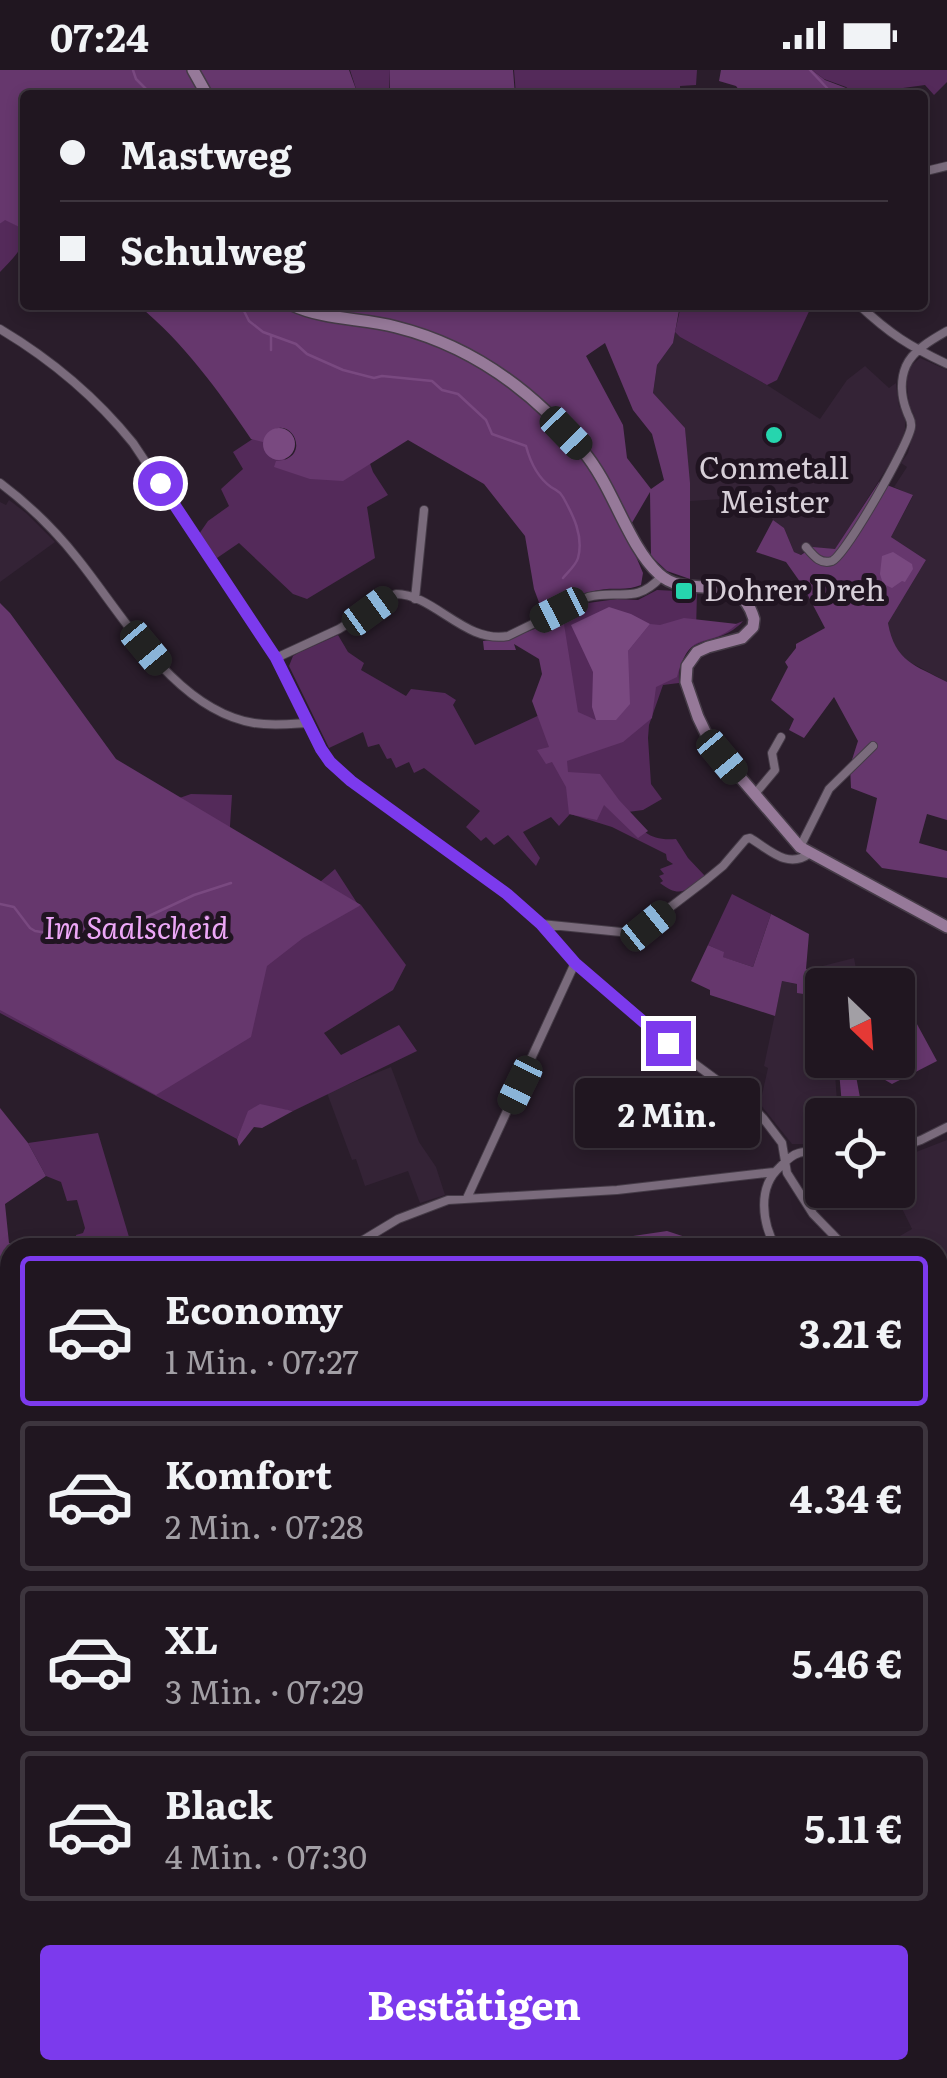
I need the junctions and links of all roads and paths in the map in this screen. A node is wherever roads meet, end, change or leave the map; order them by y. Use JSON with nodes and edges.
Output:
{"nodes":[{"id":1,"x":305,"y":310,"type":"edge"},
{"id":2,"x":864,"y":310,"type":"edge"},
{"id":3,"x":0,"y":329,"type":"edge"},
{"id":4,"x":947,"y":331,"type":"edge"},
{"id":5,"x":918,"y":351,"type":"junction"},
{"id":6,"x":947,"y":364,"type":"edge"},
{"id":7,"x":0,"y":483,"type":"edge"},
{"id":8,"x":424,"y":510,"type":"dead end"},
{"id":9,"x":806,"y":547,"type":"dead end"},
{"id":10,"x":661,"y":577,"type":"junction"},
{"id":11,"x":415,"y":599,"type":"junction"},
{"id":12,"x":276,"y":658,"type":"junction"},
{"id":13,"x":308,"y":723,"type":"junction"},
{"id":14,"x":781,"y":736,"type":"dead end"},
{"id":15,"x":873,"y":746,"type":"dead end"},
{"id":16,"x":754,"y":795,"type":"junction"},
{"id":17,"x":804,"y":850,"type":"junction"},
{"id":18,"x":541,"y":924,"type":"junction"},
{"id":19,"x":947,"y":928,"type":"edge"},
{"id":20,"x":575,"y":963,"type":"junction"},
{"id":21,"x":947,"y":1127,"type":"edge"},
{"id":22,"x":915,"y":1142,"type":"edge"},
{"id":23,"x":805,"y":1153,"type":"edge"},
{"id":24,"x":785,"y":1162,"type":"junction"},
{"id":25,"x":774,"y":1172,"type":"junction"},
{"id":26,"x":467,"y":1198,"type":"junction"},
{"id":27,"x":367,"y":1238,"type":"edge"},
{"id":28,"x":772,"y":1238,"type":"edge"},
{"id":29,"x":836,"y":1238,"type":"edge"}],
"edges":[{"from":1,"to":10,"type":"main road"},
{"from":2,"to":5,"type":"street"},
{"from":3,"to":12,"type":"street"},
{"from":4,"to":5,"type":"street"},
{"from":5,"to":6,"type":"street"},
{"from":5,"to":9,"type":"street"},
{"from":7,"to":13,"type":"street"},
{"from":8,"to":11,"type":"street"},
{"from":10,"to":11,"type":"street"},
{"from":10,"to":16,"type":"main road"},
{"from":11,"to":12,"type":"street"},
{"from":12,"to":13,"type":"street"},
{"from":13,"to":18,"type":"street"},
{"from":14,"to":16,"type":"street"},
{"from":15,"to":17,"type":"street"},
{"from":16,"to":17,"type":"main road"},
{"from":17,"to":18,"type":"street"},
{"from":17,"to":19,"type":"main road"},
{"from":18,"to":20,"type":"street"},
{"from":20,"to":24,"type":"street"},
{"from":20,"to":26,"type":"street"},
{"from":21,"to":22,"type":"street"},
{"from":23,"to":24,"type":"street"},
{"from":24,"to":25,"type":"street"},
{"from":24,"to":29,"type":"street"},
{"from":25,"to":26,"type":"street"},
{"from":25,"to":28,"type":"street"},
{"from":26,"to":27,"type":"street"}]}
